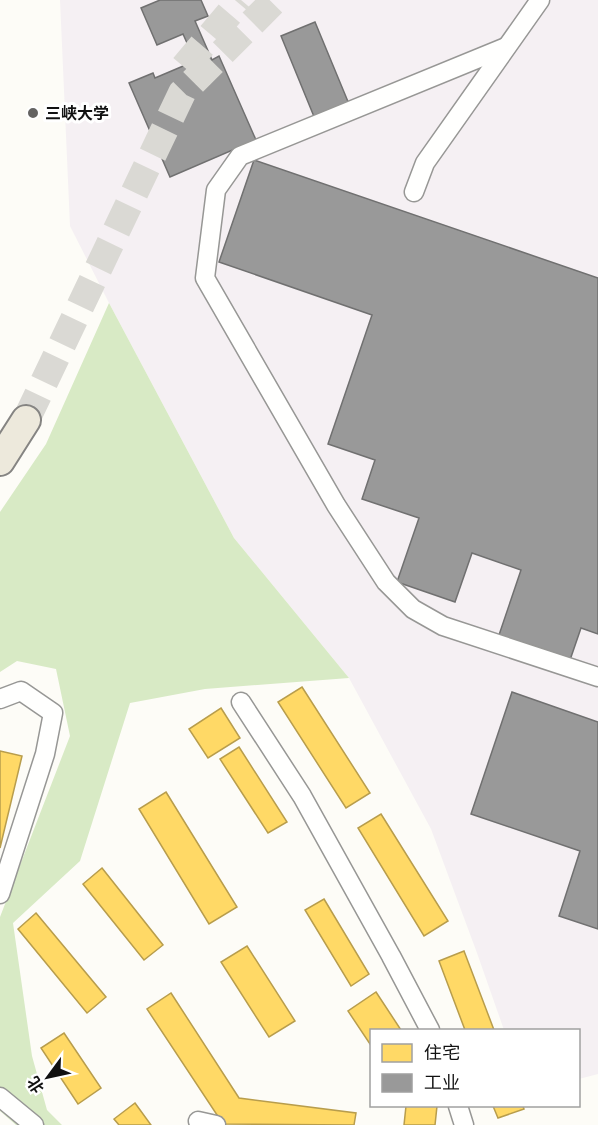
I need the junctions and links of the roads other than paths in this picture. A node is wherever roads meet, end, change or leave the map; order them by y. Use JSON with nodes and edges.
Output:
{"nodes":[{"id":1,"x":540,"y":0,"type":"edge"},
{"id":2,"x":506,"y":47,"type":"junction"},
{"id":3,"x":414,"y":192,"type":"dead end"},
{"id":4,"x":0,"y":432,"type":"edge"},
{"id":5,"x":0,"y":461,"type":"edge"},
{"id":6,"x":598,"y":676,"type":"edge"},
{"id":7,"x":0,"y":699,"type":"edge"},
{"id":8,"x":241,"y":702,"type":"dead end"},
{"id":9,"x":0,"y":894,"type":"edge"},
{"id":10,"x":429,"y":1029,"type":"edge"},
{"id":11,"x":0,"y":1097,"type":"edge"},
{"id":12,"x":458,"y":1107,"type":"edge"},
{"id":13,"x":34,"y":1125,"type":"edge"},
{"id":14,"x":464,"y":1125,"type":"edge"}],
"edges":[{"from":1,"to":2,"type":"street"},
{"from":2,"to":3,"type":"street"},
{"from":2,"to":6,"type":"street"},
{"from":4,"to":5,"type":"main road"},
{"from":7,"to":9,"type":"street"},
{"from":8,"to":10,"type":"street"},
{"from":11,"to":13,"type":"street"},
{"from":12,"to":14,"type":"street"}]}
